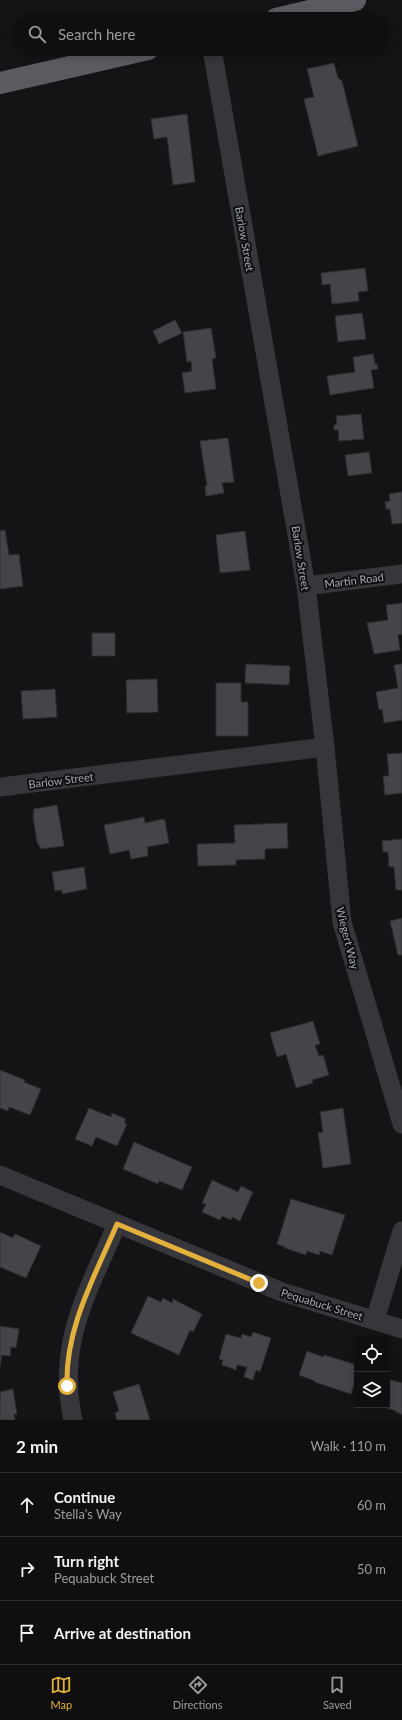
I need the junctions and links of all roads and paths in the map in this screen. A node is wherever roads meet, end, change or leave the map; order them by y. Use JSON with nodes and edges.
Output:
{"nodes":[{"id":1,"x":355,"y":0,"type":"edge"},
{"id":2,"x":305,"y":12,"type":"edge"},
{"id":3,"x":118,"y":56,"type":"edge"},
{"id":4,"x":213,"y":56,"type":"edge"},
{"id":5,"x":0,"y":83,"type":"edge"},
{"id":6,"x":402,"y":574,"type":"edge"},
{"id":7,"x":306,"y":586,"type":"junction"},
{"id":8,"x":325,"y":747,"type":"junction"},
{"id":9,"x":0,"y":787,"type":"edge"},
{"id":10,"x":402,"y":1124,"type":"edge"},
{"id":11,"x":0,"y":1175,"type":"edge"},
{"id":12,"x":117,"y":1224,"type":"junction"},
{"id":13,"x":402,"y":1231,"type":"edge"},
{"id":14,"x":374,"y":1320,"type":"junction"},
{"id":15,"x":402,"y":1328,"type":"edge"},
{"id":16,"x":72,"y":1420,"type":"edge"}],
"edges":[{"from":1,"to":2,"type":"highway"},
{"from":3,"to":5,"type":"highway"},
{"from":4,"to":7,"type":"street","name":"Barlow Street"},
{"from":6,"to":7,"type":"street","name":"Martin Road"},
{"from":7,"to":8,"type":"street","name":"Barlow Street"},
{"from":8,"to":9,"type":"street","name":"Barlow Street"},
{"from":8,"to":10,"type":"street","name":"Wiegert Way"},
{"from":11,"to":12,"type":"street","name":"Pequabuck Street"},
{"from":12,"to":14,"type":"street","name":"Pequabuck Street"},
{"from":12,"to":16,"type":"street"},
{"from":13,"to":14,"type":"street"},
{"from":14,"to":15,"type":"street","name":"Pequabuck Street"}]}
